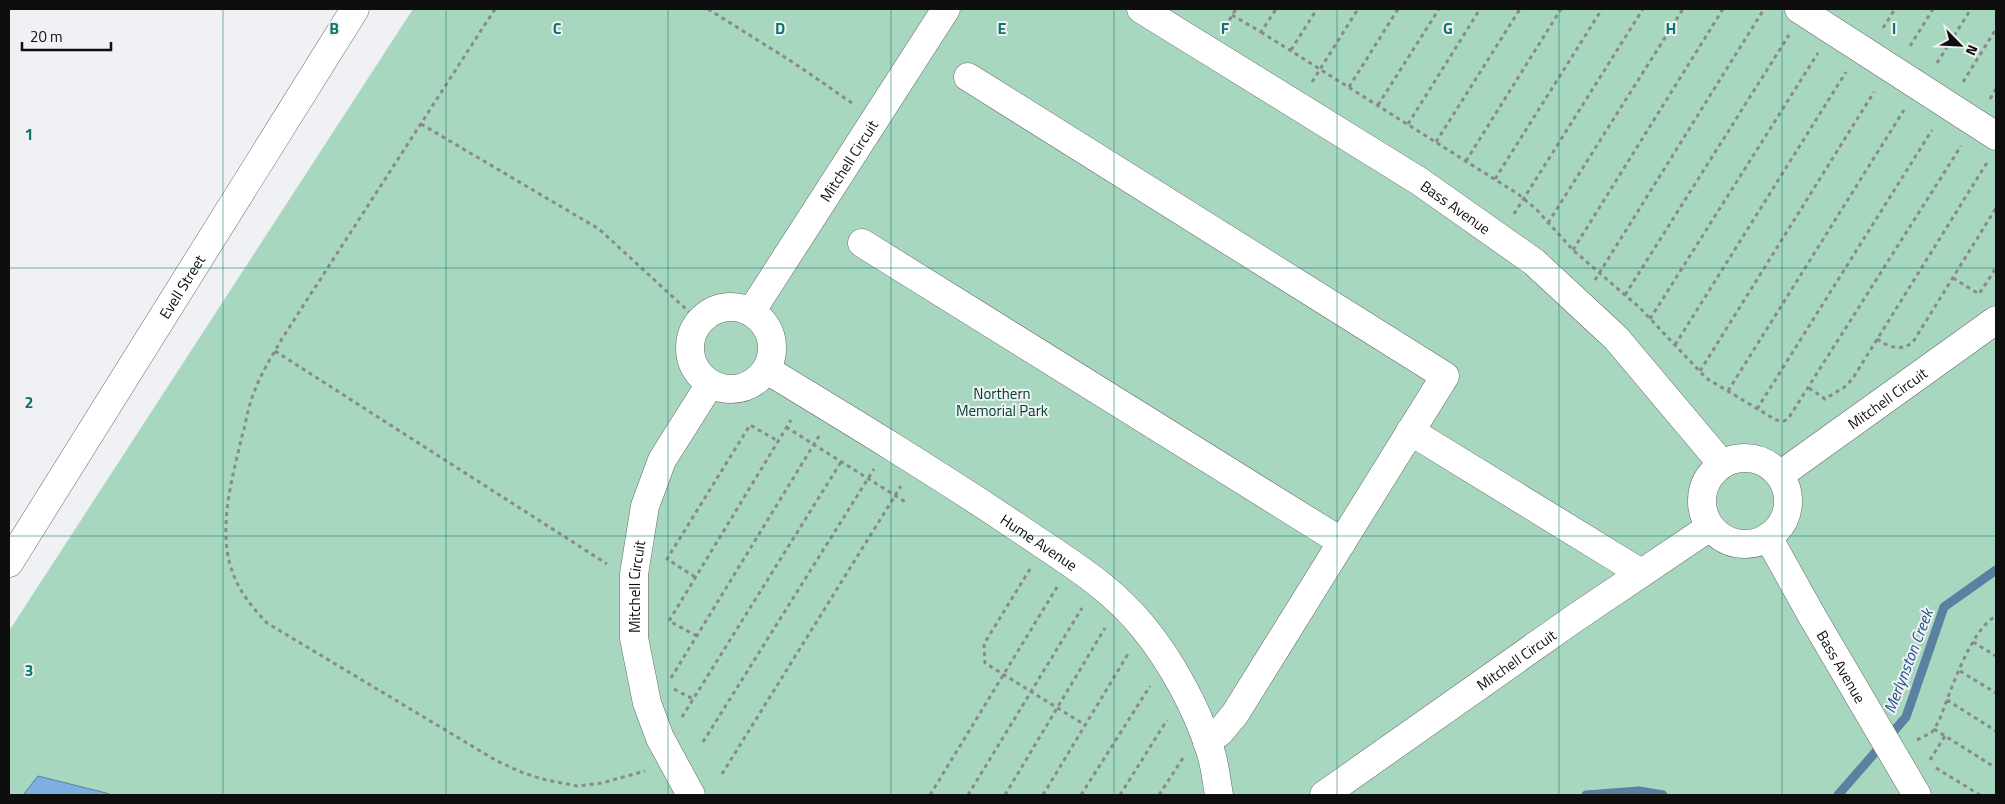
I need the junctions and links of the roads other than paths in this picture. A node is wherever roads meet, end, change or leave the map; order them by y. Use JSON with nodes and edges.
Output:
{"nodes":[{"id":1,"x":355,"y":9,"type":"edge"},
{"id":2,"x":946,"y":9,"type":"edge"},
{"id":3,"x":1141,"y":9,"type":"edge"},
{"id":4,"x":1802,"y":10,"type":"edge"},
{"id":5,"x":968,"y":77,"type":"dead end"},
{"id":6,"x":1988,"y":138,"type":"edge"},
{"id":7,"x":862,"y":243,"type":"dead end"},
{"id":8,"x":752,"y":312,"type":"junction"},
{"id":9,"x":1996,"y":320,"type":"edge"},
{"id":10,"x":767,"y":370,"type":"junction"},
{"id":11,"x":710,"y":384,"type":"junction"},
{"id":12,"x":1410,"y":431,"type":"junction"},
{"id":13,"x":1722,"y":464,"type":"junction"},
{"id":14,"x":1780,"y":475,"type":"junction"},
{"id":15,"x":1710,"y":527,"type":"junction"},
{"id":16,"x":1768,"y":537,"type":"junction"},
{"id":17,"x":1342,"y":542,"type":"junction"},
{"id":18,"x":9,"y":562,"type":"edge"},
{"id":19,"x":1641,"y":573,"type":"junction"},
{"id":20,"x":1205,"y":735,"type":"junction"},
{"id":21,"x":691,"y":795,"type":"edge"},
{"id":22,"x":1219,"y":795,"type":"edge"},
{"id":23,"x":1324,"y":795,"type":"edge"},
{"id":24,"x":1917,"y":795,"type":"edge"}],
"edges":[{"from":1,"to":18,"type":"street","name":"Evell Street"},
{"from":2,"to":8,"type":"street","name":"Mitchell Circuit"},
{"from":3,"to":13,"type":"street","name":"Bass Avenue"},
{"from":4,"to":6,"type":"street"},
{"from":5,"to":12,"type":"street"},
{"from":7,"to":17,"type":"street"},
{"from":8,"to":10,"type":"street"},
{"from":8,"to":11,"type":"street"},
{"from":9,"to":14,"type":"street","name":"Mitchell Circuit"},
{"from":10,"to":11,"type":"street"},
{"from":10,"to":20,"type":"street","name":"Hume Avenue"},
{"from":11,"to":21,"type":"street","name":"Mitchell Circuit"},
{"from":12,"to":17,"type":"street"},
{"from":12,"to":19,"type":"street"},
{"from":13,"to":14,"type":"street"},
{"from":13,"to":15,"type":"street"},
{"from":14,"to":16,"type":"street"},
{"from":15,"to":16,"type":"street"},
{"from":15,"to":19,"type":"street","name":"Mitchell Circuit"},
{"from":16,"to":24,"type":"street","name":"Bass Avenue"},
{"from":17,"to":20,"type":"street"},
{"from":19,"to":23,"type":"street","name":"Mitchell Circuit"},
{"from":20,"to":22,"type":"street","name":"Hume Avenue"}]}
